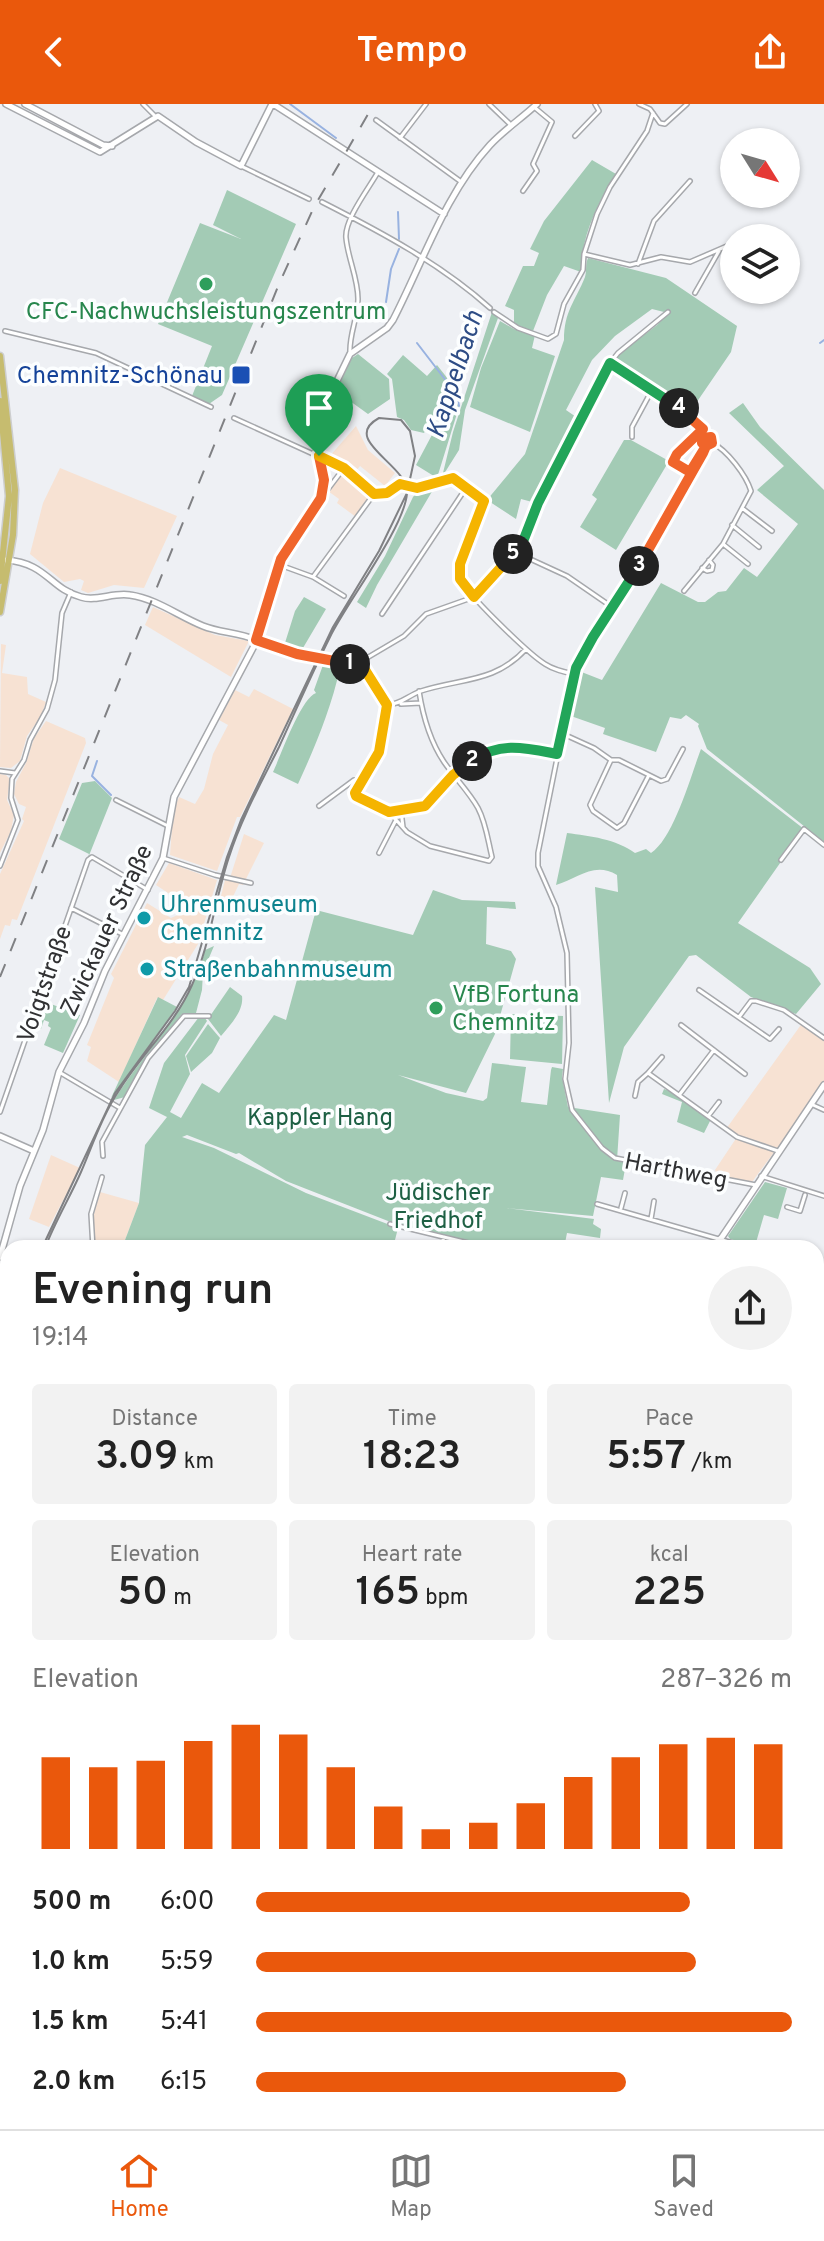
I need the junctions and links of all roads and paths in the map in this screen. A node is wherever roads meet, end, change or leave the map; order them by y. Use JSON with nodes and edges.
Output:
{"nodes":[{"id":1,"x":6,"y":104,"type":"edge"},
{"id":2,"x":25,"y":104,"type":"edge"},
{"id":3,"x":143,"y":104,"type":"edge"},
{"id":4,"x":273,"y":104,"type":"edge"},
{"id":5,"x":426,"y":104,"type":"edge"},
{"id":6,"x":489,"y":104,"type":"edge"},
{"id":7,"x":595,"y":104,"type":"edge"},
{"id":8,"x":639,"y":104,"type":"edge"},
{"id":9,"x":687,"y":104,"type":"edge"},
{"id":10,"x":150,"y":106,"type":"edge"},
{"id":11,"x":535,"y":106,"type":"edge"},
{"id":12,"x":653,"y":113,"type":"junction"},
{"id":13,"x":155,"y":116,"type":"junction"},
{"id":14,"x":376,"y":120,"type":"dead end"},
{"id":15,"x":512,"y":126,"type":"junction"},
{"id":16,"x":575,"y":136,"type":"dead end"},
{"id":17,"x":400,"y":138,"type":"junction"},
{"id":18,"x":113,"y":146,"type":"junction"},
{"id":19,"x":241,"y":166,"type":"junction"},
{"id":20,"x":378,"y":172,"type":"junction"},
{"id":21,"x":690,"y":181,"type":"dead end"},
{"id":22,"x":464,"y":183,"type":"junction"},
{"id":23,"x":523,"y":191,"type":"dead end"},
{"id":24,"x":309,"y":199,"type":"dead end"},
{"id":25,"x":322,"y":202,"type":"dead end"},
{"id":26,"x":444,"y":214,"type":"junction"},
{"id":27,"x":352,"y":217,"type":"junction"},
{"id":28,"x":719,"y":251,"type":"joint"},
{"id":29,"x":584,"y":254,"type":"junction"},
{"id":30,"x":421,"y":257,"type":"junction"},
{"id":31,"x":638,"y":264,"type":"junction"},
{"id":32,"x":695,"y":293,"type":"dead end"},
{"id":33,"x":490,"y":308,"type":"dead end"},
{"id":34,"x":494,"y":312,"type":"dead end"},
{"id":35,"x":668,"y":312,"type":"dead end"},
{"id":36,"x":5,"y":331,"type":"dead end"},
{"id":37,"x":350,"y":354,"type":"junction"},
{"id":38,"x":0,"y":356,"type":"edge"},
{"id":39,"x":610,"y":363,"type":"junction"},
{"id":40,"x":652,"y":390,"type":"junction"},
{"id":41,"x":0,"y":401,"type":"edge"},
{"id":42,"x":211,"y":407,"type":"dead end"},
{"id":43,"x":234,"y":418,"type":"dead end"},
{"id":44,"x":632,"y":437,"type":"dead end"},
{"id":45,"x":712,"y":443,"type":"junction"},
{"id":46,"x":706,"y":446,"type":"junction"},
{"id":47,"x":319,"y":456,"type":"junction"},
{"id":48,"x":344,"y":468,"type":"junction"},
{"id":49,"x":690,"y":472,"type":"junction"},
{"id":50,"x":466,"y":488,"type":"junction"},
{"id":51,"x":374,"y":494,"type":"junction"},
{"id":52,"x":321,"y":498,"type":"junction"},
{"id":53,"x":742,"y":508,"type":"junction"},
{"id":54,"x":732,"y":525,"type":"junction"},
{"id":55,"x":772,"y":531,"type":"dead end"},
{"id":56,"x":723,"y":544,"type":"junction"},
{"id":57,"x":759,"y":547,"type":"dead end"},
{"id":58,"x":515,"y":552,"type":"junction"},
{"id":59,"x":4,"y":560,"type":"edge"},
{"id":60,"x":709,"y":560,"type":"junction"},
{"id":61,"x":279,"y":564,"type":"junction"},
{"id":62,"x":748,"y":564,"type":"dead end"},
{"id":63,"x":702,"y":568,"type":"junction"},
{"id":64,"x":314,"y":575,"type":"junction"},
{"id":65,"x":0,"y":581,"type":"edge"},
{"id":66,"x":684,"y":591,"type":"dead end"},
{"id":67,"x":71,"y":592,"type":"junction"},
{"id":68,"x":344,"y":596,"type":"dead end"},
{"id":69,"x":474,"y":597,"type":"junction"},
{"id":70,"x":612,"y":607,"type":"junction"},
{"id":71,"x":0,"y":612,"type":"edge"},
{"id":72,"x":382,"y":614,"type":"dead end"},
{"id":73,"x":256,"y":640,"type":"junction"},
{"id":74,"x":526,"y":649,"type":"junction"},
{"id":75,"x":360,"y":662,"type":"junction"},
{"id":76,"x":574,"y":674,"type":"junction"},
{"id":77,"x":419,"y":691,"type":"junction"},
{"id":78,"x":421,"y":703,"type":"junction"},
{"id":79,"x":401,"y":704,"type":"junction"},
{"id":80,"x":387,"y":705,"type":"junction"},
{"id":81,"x":561,"y":733,"type":"junction"},
{"id":82,"x":683,"y":749,"type":"dead end"},
{"id":83,"x":557,"y":754,"type":"junction"},
{"id":84,"x":611,"y":760,"type":"junction"},
{"id":85,"x":0,"y":771,"type":"edge"},
{"id":86,"x":15,"y":773,"type":"junction"},
{"id":87,"x":453,"y":775,"type":"junction"},
{"id":88,"x":649,"y":775,"type":"junction"},
{"id":89,"x":362,"y":782,"type":"junction"},
{"id":90,"x":116,"y":800,"type":"dead end"},
{"id":91,"x":319,"y":806,"type":"dead end"},
{"id":92,"x":401,"y":810,"type":"junction"},
{"id":93,"x":389,"y":812,"type":"junction"},
{"id":94,"x":396,"y":820,"type":"junction"},
{"id":95,"x":168,"y":826,"type":"junction"},
{"id":96,"x":403,"y":827,"type":"junction"},
{"id":97,"x":824,"y":845,"type":"edge"},
{"id":98,"x":379,"y":853,"type":"dead end"},
{"id":99,"x":163,"y":858,"type":"junction"},
{"id":100,"x":781,"y":860,"type":"dead end"},
{"id":101,"x":0,"y":866,"type":"edge"},
{"id":102,"x":251,"y":883,"type":"dead end"},
{"id":103,"x":148,"y":890,"type":"junction"},
{"id":104,"x":71,"y":908,"type":"junction"},
{"id":105,"x":124,"y":935,"type":"junction"},
{"id":106,"x":699,"y":990,"type":"dead end"},
{"id":107,"x":209,"y":1016,"type":"dead end"},
{"id":108,"x":739,"y":1017,"type":"junction"},
{"id":109,"x":681,"y":1025,"type":"dead end"},
{"id":110,"x":779,"y":1029,"type":"dead end"},
{"id":111,"x":824,"y":1038,"type":"edge"},
{"id":112,"x":714,"y":1050,"type":"junction"},
{"id":113,"x":662,"y":1057,"type":"dead end"},
{"id":114,"x":59,"y":1072,"type":"junction"},
{"id":115,"x":648,"y":1073,"type":"junction"},
{"id":116,"x":745,"y":1074,"type":"dead end"},
{"id":117,"x":824,"y":1085,"type":"edge"},
{"id":118,"x":680,"y":1094,"type":"junction"},
{"id":119,"x":635,"y":1096,"type":"dead end"},
{"id":120,"x":719,"y":1102,"type":"dead end"},
{"id":121,"x":811,"y":1103,"type":"junction"},
{"id":122,"x":120,"y":1108,"type":"junction"},
{"id":123,"x":824,"y":1110,"type":"edge"},
{"id":124,"x":0,"y":1112,"type":"edge"},
{"id":125,"x":709,"y":1115,"type":"junction"},
{"id":126,"x":0,"y":1136,"type":"edge"},
{"id":127,"x":34,"y":1151,"type":"junction"},
{"id":128,"x":778,"y":1151,"type":"junction"},
{"id":129,"x":103,"y":1156,"type":"dead end"},
{"id":130,"x":761,"y":1176,"type":"junction"},
{"id":131,"x":102,"y":1177,"type":"dead end"},
{"id":132,"x":756,"y":1185,"type":"junction"},
{"id":133,"x":625,"y":1193,"type":"dead end"},
{"id":134,"x":805,"y":1195,"type":"dead end"},
{"id":135,"x":824,"y":1196,"type":"edge"},
{"id":136,"x":654,"y":1201,"type":"dead end"},
{"id":137,"x":597,"y":1204,"type":"dead end"},
{"id":138,"x":787,"y":1207,"type":"dead end"},
{"id":139,"x":621,"y":1209,"type":"junction"},
{"id":140,"x":651,"y":1219,"type":"junction"},
{"id":141,"x":390,"y":1224,"type":"dead end"},
{"id":142,"x":444,"y":1237,"type":"junction"},
{"id":143,"x":719,"y":1239,"type":"junction"},
{"id":144,"x":5,"y":1240,"type":"edge"},
{"id":145,"x":93,"y":1240,"type":"edge"},
{"id":146,"x":443,"y":1240,"type":"edge"},
{"id":147,"x":456,"y":1240,"type":"edge"},
{"id":148,"x":722,"y":1240,"type":"edge"}],
"edges":[{"from":1,"to":18,"type":"main road"},
{"from":2,"to":18,"type":"main road"},
{"from":3,"to":10,"type":"street"},
{"from":4,"to":19,"type":"main road"},
{"from":4,"to":20,"type":"main road"},
{"from":5,"to":17,"type":"street"},
{"from":6,"to":15,"type":"street"},
{"from":7,"to":16,"type":"street"},
{"from":8,"to":12,"type":"street"},
{"from":9,"to":12,"type":"street"},
{"from":10,"to":13,"type":"street"},
{"from":11,"to":15,"type":"main road"},
{"from":11,"to":23,"type":"street"},
{"from":12,"to":29,"type":"street"},
{"from":13,"to":18,"type":"main road"},
{"from":13,"to":19,"type":"main road"},
{"from":14,"to":17,"type":"street"},
{"from":15,"to":22,"type":"main road"},
{"from":17,"to":22,"type":"street"},
{"from":19,"to":24,"type":"street"},
{"from":20,"to":26,"type":"main road"},
{"from":20,"to":27,"type":"street"},
{"from":21,"to":31,"type":"street"},
{"from":22,"to":26,"type":"main road"},
{"from":25,"to":27,"type":"street"},
{"from":26,"to":30,"type":"main road"},
{"from":27,"to":30,"type":"street"},
{"from":27,"to":37,"type":"street"},
{"from":28,"to":31,"type":"street"},
{"from":28,"to":32,"type":"street"},
{"from":29,"to":31,"type":"street"},
{"from":29,"to":34,"type":"street"},
{"from":30,"to":33,"type":"street"},
{"from":30,"to":37,"type":"main road"},
{"from":35,"to":39,"type":"street"},
{"from":36,"to":42,"type":"street"},
{"from":37,"to":47,"type":"main road"},
{"from":38,"to":59,"type":"main road"},
{"from":39,"to":40,"type":"street"},
{"from":39,"to":58,"type":"street"},
{"from":40,"to":44,"type":"street"},
{"from":40,"to":49,"type":"street"},
{"from":41,"to":59,"type":"main road"},
{"from":43,"to":47,"type":"street"},
{"from":45,"to":46,"type":"street"},
{"from":45,"to":46,"type":"street"},
{"from":45,"to":53,"type":"street"},
{"from":46,"to":49,"type":"street","name":"Harthweg"},
{"from":47,"to":48,"type":"street"},
{"from":47,"to":52,"type":"main road"},
{"from":48,"to":51,"type":"street"},
{"from":48,"to":52,"type":"street","name":"Zwickauer Straße"},
{"from":49,"to":70,"type":"street","name":"Harthweg"},
{"from":50,"to":51,"type":"street"},
{"from":50,"to":69,"type":"street"},
{"from":50,"to":72,"type":"street"},
{"from":51,"to":64,"type":"street"},
{"from":52,"to":61,"type":"main road","name":"Zwickauer Straße"},
{"from":53,"to":54,"type":"street"},
{"from":53,"to":55,"type":"street"},
{"from":54,"to":56,"type":"street"},
{"from":54,"to":57,"type":"street"},
{"from":56,"to":60,"type":"street"},
{"from":56,"to":62,"type":"street"},
{"from":58,"to":69,"type":"street"},
{"from":58,"to":70,"type":"street"},
{"from":59,"to":65,"type":"main road"},
{"from":59,"to":67,"type":"main road"},
{"from":59,"to":71,"type":"main road"},
{"from":60,"to":63,"type":"street"},
{"from":60,"to":63,"type":"street"},
{"from":61,"to":64,"type":"street"},
{"from":61,"to":73,"type":"main road","name":"Zwickauer Straße"},
{"from":63,"to":66,"type":"street"},
{"from":64,"to":68,"type":"street"},
{"from":67,"to":73,"type":"main road"},
{"from":67,"to":86,"type":"street"},
{"from":69,"to":74,"type":"street"},
{"from":69,"to":75,"type":"street"},
{"from":70,"to":76,"type":"street","name":"Harthweg"},
{"from":73,"to":75,"type":"street"},
{"from":73,"to":95,"type":"main road","name":"Zwickauer Straße"},
{"from":74,"to":76,"type":"street"},
{"from":74,"to":77,"type":"street"},
{"from":75,"to":80,"type":"street"},
{"from":76,"to":81,"type":"street","name":"Harthweg"},
{"from":77,"to":78,"type":"street"},
{"from":77,"to":79,"type":"street"},
{"from":78,"to":79,"type":"street"},
{"from":78,"to":87,"type":"street"},
{"from":79,"to":80,"type":"street"},
{"from":80,"to":89,"type":"street"},
{"from":81,"to":83,"type":"street","name":"Harthweg"},
{"from":81,"to":84,"type":"street"},
{"from":82,"to":88,"type":"street"},
{"from":83,"to":87,"type":"street"},
{"from":83,"to":132,"type":"street","name":"Harthweg"},
{"from":84,"to":88,"type":"street"},
{"from":84,"to":88,"type":"street"},
{"from":85,"to":86,"type":"street"},
{"from":86,"to":101,"type":"street"},
{"from":87,"to":92,"type":"street"},
{"from":87,"to":96,"type":"street"},
{"from":89,"to":91,"type":"street"},
{"from":89,"to":93,"type":"street"},
{"from":90,"to":95,"type":"street"},
{"from":92,"to":93,"type":"street"},
{"from":92,"to":96,"type":"street"},
{"from":93,"to":94,"type":"street"},
{"from":94,"to":96,"type":"street"},
{"from":94,"to":98,"type":"street"},
{"from":95,"to":99,"type":"main road","name":"Zwickauer Straße"},
{"from":97,"to":100,"type":"street"},
{"from":99,"to":102,"type":"street"},
{"from":99,"to":103,"type":"main road","name":"Zwickauer Straße"},
{"from":103,"to":104,"type":"street","name":"Voigtstraße"},
{"from":103,"to":105,"type":"main road","name":"Zwickauer Straße"},
{"from":104,"to":105,"type":"street"},
{"from":104,"to":124,"type":"street","name":"Voigtstraße"},
{"from":105,"to":114,"type":"main road","name":"Zwickauer Straße"},
{"from":106,"to":108,"type":"street"},
{"from":107,"to":122,"type":"street"},
{"from":108,"to":110,"type":"street"},
{"from":108,"to":111,"type":"street"},
{"from":109,"to":112,"type":"street"},
{"from":112,"to":116,"type":"street"},
{"from":112,"to":118,"type":"street"},
{"from":113,"to":115,"type":"street"},
{"from":114,"to":122,"type":"street"},
{"from":114,"to":127,"type":"main road","name":"Zwickauer Straße"},
{"from":115,"to":118,"type":"street"},
{"from":115,"to":119,"type":"street"},
{"from":117,"to":121,"type":"main road"},
{"from":118,"to":125,"type":"street"},
{"from":120,"to":125,"type":"street"},
{"from":121,"to":123,"type":"street"},
{"from":121,"to":128,"type":"main road"},
{"from":122,"to":129,"type":"street"},
{"from":125,"to":128,"type":"street"},
{"from":126,"to":127,"type":"main road"},
{"from":127,"to":144,"type":"main road","name":"Zwickauer Straße"},
{"from":128,"to":130,"type":"main road"},
{"from":130,"to":132,"type":"main road"},
{"from":130,"to":135,"type":"street"},
{"from":131,"to":145,"type":"street"},
{"from":132,"to":143,"type":"main road"},
{"from":133,"to":139,"type":"street"},
{"from":134,"to":138,"type":"street"},
{"from":136,"to":140,"type":"street"},
{"from":137,"to":139,"type":"street"},
{"from":139,"to":140,"type":"street"},
{"from":140,"to":143,"type":"street"},
{"from":141,"to":142,"type":"street"},
{"from":142,"to":146,"type":"street"},
{"from":142,"to":147,"type":"street"},
{"from":143,"to":148,"type":"street"}]}
